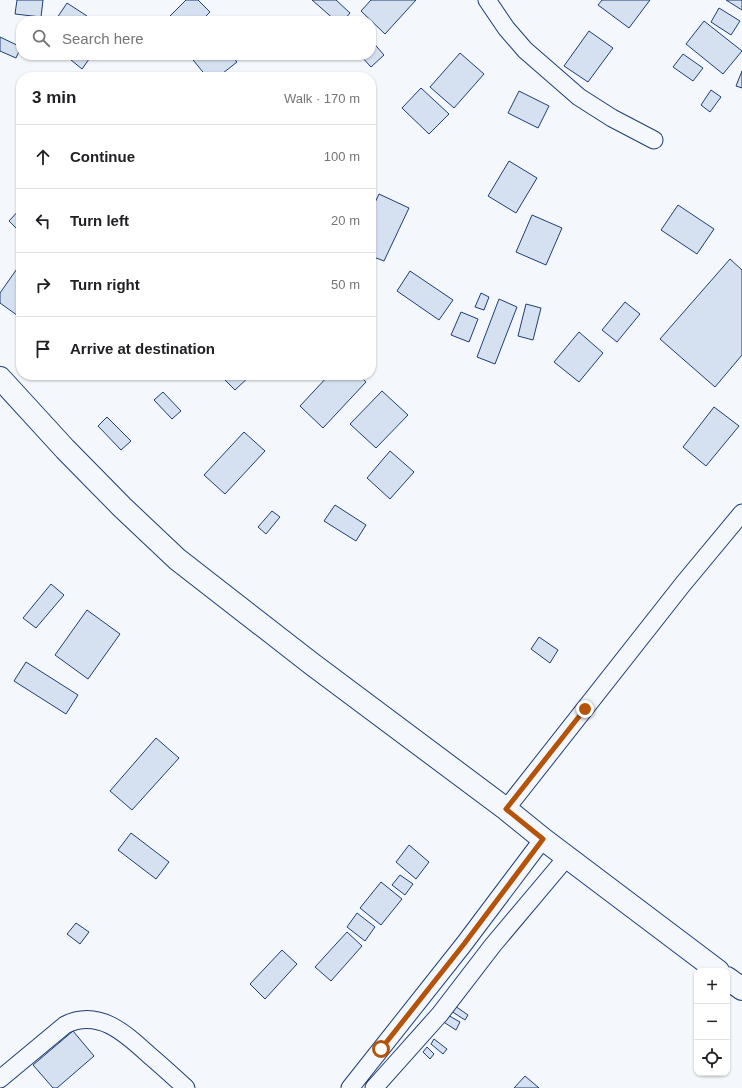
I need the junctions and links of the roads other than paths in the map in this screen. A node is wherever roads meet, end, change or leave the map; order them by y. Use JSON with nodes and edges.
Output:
{"nodes":[{"id":1,"x":487,"y":0,"type":"edge"},
{"id":2,"x":654,"y":140,"type":"dead end"},
{"id":3,"x":0,"y":378,"type":"edge"},
{"id":4,"x":742,"y":513,"type":"edge"},
{"id":5,"x":506,"y":809,"type":"junction"},
{"id":6,"x":543,"y":839,"type":"junction"},
{"id":7,"x":567,"y":857,"type":"junction"},
{"id":8,"x":714,"y":968,"type":"edge"},
{"id":9,"x":730,"y":980,"type":"edge"},
{"id":10,"x":742,"y":989,"type":"edge"},
{"id":11,"x":0,"y":1079,"type":"edge"},
{"id":12,"x":186,"y":1088,"type":"edge"},
{"id":13,"x":350,"y":1088,"type":"edge"},
{"id":14,"x":374,"y":1088,"type":"edge"}],
"edges":[{"from":1,"to":2,"type":"street"},
{"from":3,"to":5,"type":"main road"},
{"from":4,"to":5,"type":"street"},
{"from":5,"to":6,"type":"main road"},
{"from":6,"to":7,"type":"main road"},
{"from":6,"to":13,"type":"street"},
{"from":7,"to":8,"type":"main road"},
{"from":7,"to":14,"type":"street"},
{"from":9,"to":10,"type":"main road"},
{"from":11,"to":12,"type":"street"}]}
